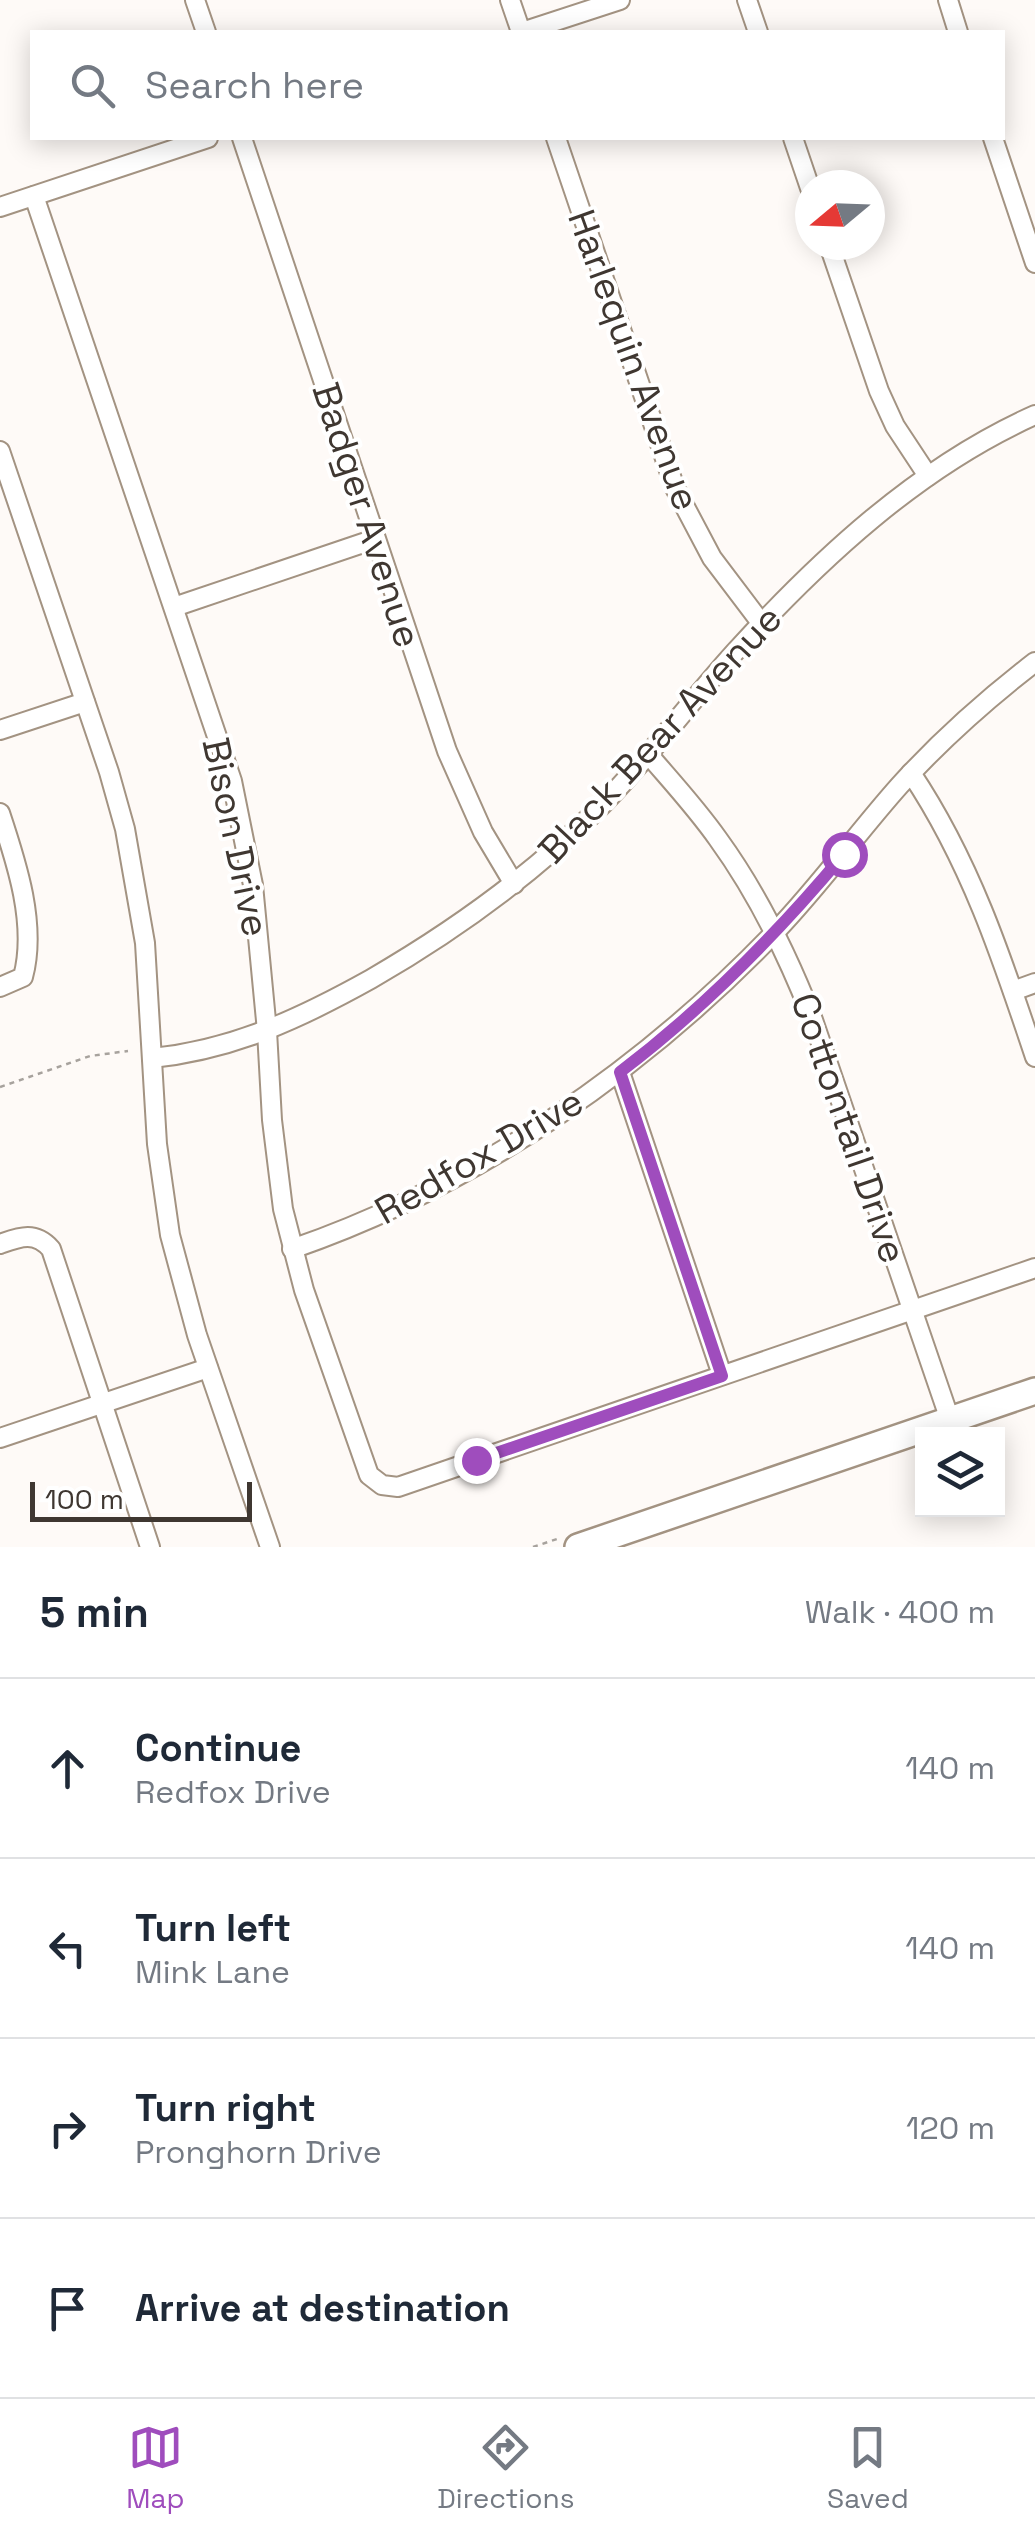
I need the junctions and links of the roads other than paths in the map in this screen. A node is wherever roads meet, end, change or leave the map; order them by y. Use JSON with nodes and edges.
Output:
{"nodes":[{"id":1,"x":196,"y":0,"type":"edge"},
{"id":2,"x":510,"y":0,"type":"edge"},
{"id":3,"x":620,"y":0,"type":"edge"},
{"id":4,"x":747,"y":0,"type":"edge"},
{"id":5,"x":948,"y":0,"type":"edge"},
{"id":6,"x":205,"y":30,"type":"edge"},
{"id":7,"x":521,"y":30,"type":"edge"},
{"id":8,"x":528,"y":30,"type":"edge"},
{"id":9,"x":757,"y":30,"type":"edge"},
{"id":10,"x":957,"y":30,"type":"edge"},
{"id":11,"x":202,"y":140,"type":"edge"},
{"id":12,"x":243,"y":140,"type":"edge"},
{"id":13,"x":557,"y":140,"type":"edge"},
{"id":14,"x":794,"y":140,"type":"edge"},
{"id":15,"x":994,"y":140,"type":"edge"},
{"id":16,"x":804,"y":170,"type":"edge"},
{"id":17,"x":34,"y":196,"type":"junction"},
{"id":18,"x":0,"y":207,"type":"edge"},
{"id":19,"x":834,"y":260,"type":"edge"},
{"id":20,"x":1035,"y":263,"type":"edge"},
{"id":21,"x":1035,"y":415,"type":"edge"},
{"id":22,"x":0,"y":451,"type":"edge"},
{"id":23,"x":928,"y":476,"type":"junction"},
{"id":24,"x":375,"y":539,"type":"junction"},
{"id":25,"x":174,"y":607,"type":"junction"},
{"id":26,"x":762,"y":624,"type":"junction"},
{"id":27,"x":1035,"y":662,"type":"edge"},
{"id":28,"x":85,"y":702,"type":"junction"},
{"id":29,"x":0,"y":730,"type":"edge"},
{"id":30,"x":648,"y":754,"type":"junction"},
{"id":31,"x":911,"y":773,"type":"junction"},
{"id":32,"x":0,"y":813,"type":"edge"},
{"id":33,"x":514,"y":884,"type":"junction"},
{"id":34,"x":774,"y":932,"type":"junction"},
{"id":35,"x":1035,"y":983,"type":"edge"},
{"id":36,"x":0,"y":986,"type":"edge"},
{"id":37,"x":1012,"y":991,"type":"junction"},
{"id":38,"x":267,"y":1031,"type":"junction"},
{"id":39,"x":1035,"y":1057,"type":"edge"},
{"id":40,"x":152,"y":1058,"type":"junction"},
{"id":41,"x":620,"y":1072,"type":"junction"},
{"id":42,"x":0,"y":1244,"type":"edge"},
{"id":43,"x":292,"y":1249,"type":"junction"},
{"id":44,"x":1035,"y":1268,"type":"edge"},
{"id":45,"x":912,"y":1310,"type":"junction"},
{"id":46,"x":208,"y":1368,"type":"junction"},
{"id":47,"x":722,"y":1376,"type":"junction"},
{"id":48,"x":1035,"y":1391,"type":"edge"},
{"id":49,"x":102,"y":1404,"type":"junction"},
{"id":50,"x":950,"y":1420,"type":"junction"},
{"id":51,"x":0,"y":1438,"type":"edge"},
{"id":52,"x":150,"y":1547,"type":"edge"},
{"id":53,"x":270,"y":1547,"type":"edge"},
{"id":54,"x":578,"y":1547,"type":"edge"}],
"edges":[{"from":1,"to":6,"type":"street"},
{"from":2,"to":7,"type":"street"},
{"from":3,"to":8,"type":"street"},
{"from":4,"to":9,"type":"street"},
{"from":5,"to":10,"type":"street"},
{"from":11,"to":17,"type":"street"},
{"from":12,"to":24,"type":"street","name":"Badger Avenue"},
{"from":13,"to":26,"type":"street","name":"Harlequin Avenue"},
{"from":14,"to":16,"type":"street"},
{"from":15,"to":20,"type":"street"},
{"from":17,"to":18,"type":"street"},
{"from":17,"to":25,"type":"street","name":"Bison Drive"},
{"from":19,"to":23,"type":"street"},
{"from":21,"to":23,"type":"street","name":"Black Bear Avenue"},
{"from":22,"to":28,"type":"street"},
{"from":23,"to":26,"type":"street","name":"Black Bear Avenue"},
{"from":24,"to":25,"type":"street"},
{"from":24,"to":33,"type":"street","name":"Badger Avenue"},
{"from":25,"to":38,"type":"street","name":"Bison Drive"},
{"from":26,"to":30,"type":"street","name":"Black Bear Avenue"},
{"from":27,"to":31,"type":"street","name":"Redfox Drive"},
{"from":28,"to":29,"type":"street"},
{"from":28,"to":40,"type":"street"},
{"from":30,"to":33,"type":"street","name":"Black Bear Avenue"},
{"from":30,"to":34,"type":"street","name":"Cottontail Drive"},
{"from":31,"to":34,"type":"street","name":"Redfox Drive"},
{"from":31,"to":37,"type":"street"},
{"from":32,"to":36,"type":"street"},
{"from":33,"to":38,"type":"street","name":"Black Bear Avenue"},
{"from":34,"to":41,"type":"street","name":"Redfox Drive"},
{"from":34,"to":45,"type":"street","name":"Cottontail Drive"},
{"from":35,"to":37,"type":"street"},
{"from":37,"to":39,"type":"street"},
{"from":38,"to":40,"type":"street","name":"Black Bear Avenue"},
{"from":38,"to":43,"type":"street","name":"Bison Drive"},
{"from":40,"to":46,"type":"street"},
{"from":41,"to":43,"type":"street","name":"Redfox Drive"},
{"from":41,"to":47,"type":"street"},
{"from":42,"to":49,"type":"street"},
{"from":43,"to":47,"type":"street","name":"Bison Drive"},
{"from":44,"to":45,"type":"street"},
{"from":45,"to":47,"type":"street"},
{"from":45,"to":50,"type":"street","name":"Cottontail Drive"},
{"from":46,"to":49,"type":"street"},
{"from":46,"to":53,"type":"street"},
{"from":48,"to":50,"type":"main road"},
{"from":49,"to":51,"type":"street"},
{"from":49,"to":52,"type":"street"},
{"from":50,"to":54,"type":"main road"}]}
